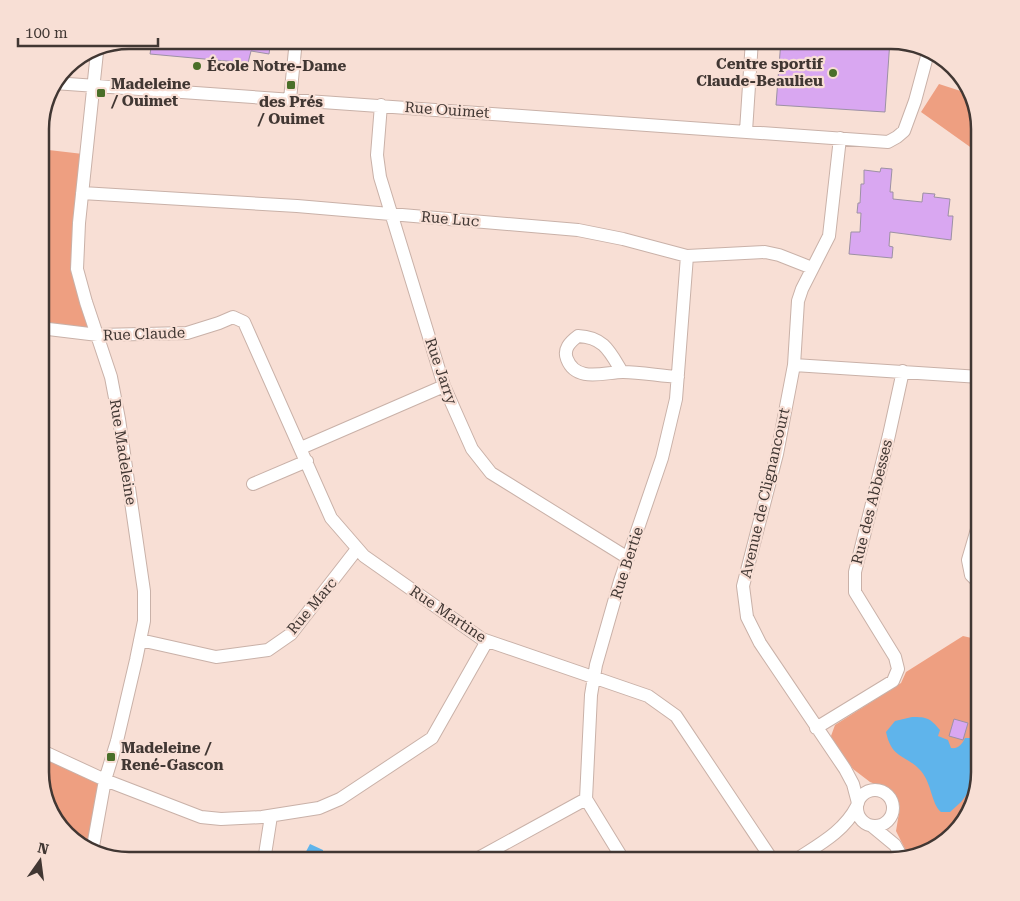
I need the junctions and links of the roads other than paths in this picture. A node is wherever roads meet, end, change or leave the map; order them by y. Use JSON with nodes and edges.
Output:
{"nodes":[{"id":1,"x":295,"y":49,"type":"edge"},
{"id":2,"x":751,"y":49,"type":"edge"},
{"id":3,"x":96,"y":56,"type":"edge"},
{"id":4,"x":927,"y":57,"type":"edge"},
{"id":5,"x":63,"y":84,"type":"edge"},
{"id":6,"x":93,"y":86,"type":"junction"},
{"id":7,"x":290,"y":99,"type":"junction"},
{"id":8,"x":381,"y":106,"type":"junction"},
{"id":9,"x":746,"y":131,"type":"junction"},
{"id":10,"x":840,"y":138,"type":"junction"},
{"id":11,"x":82,"y":193,"type":"junction"},
{"id":12,"x":392,"y":214,"type":"junction"},
{"id":13,"x":687,"y":256,"type":"junction"},
{"id":14,"x":812,"y":268,"type":"junction"},
{"id":15,"x":244,"y":322,"type":"joint"},
{"id":16,"x":49,"y":329,"type":"edge"},
{"id":17,"x":98,"y":336,"type":"junction"},
{"id":18,"x":794,"y":365,"type":"junction"},
{"id":19,"x":903,"y":371,"type":"junction"},
{"id":20,"x":622,"y":372,"type":"dead end"},
{"id":21,"x":971,"y":376,"type":"edge"},
{"id":22,"x":678,"y":378,"type":"junction"},
{"id":23,"x":444,"y":386,"type":"junction"},
{"id":24,"x":302,"y":448,"type":"junction"},
{"id":25,"x":307,"y":461,"type":"junction"},
{"id":26,"x":253,"y":484,"type":"dead end"},
{"id":27,"x":358,"y":549,"type":"junction"},
{"id":28,"x":971,"y":550,"type":"edge"},
{"id":29,"x":628,"y":558,"type":"junction"},
{"id":30,"x":971,"y":575,"type":"edge"},
{"id":31,"x":140,"y":640,"type":"junction"},
{"id":32,"x":487,"y":641,"type":"junction"},
{"id":33,"x":594,"y":678,"type":"junction"},
{"id":34,"x":816,"y":728,"type":"junction"},
{"id":35,"x":49,"y":754,"type":"edge"},
{"id":36,"x":845,"y":768,"type":"junction"},
{"id":37,"x":105,"y":780,"type":"junction"},
{"id":38,"x":876,"y":791,"type":"junction"},
{"id":39,"x":586,"y":799,"type":"junction"},
{"id":40,"x":858,"y":804,"type":"junction"},
{"id":41,"x":892,"y":812,"type":"junction"},
{"id":42,"x":271,"y":816,"type":"junction"},
{"id":43,"x":871,"y":826,"type":"junction"},
{"id":44,"x":834,"y":835,"type":"junction"},
{"id":45,"x":93,"y":844,"type":"edge"},
{"id":46,"x":896,"y":845,"type":"junction"},
{"id":47,"x":899,"y":851,"type":"edge"},
{"id":48,"x":265,"y":852,"type":"edge"},
{"id":49,"x":489,"y":852,"type":"edge"},
{"id":50,"x":618,"y":852,"type":"edge"},
{"id":51,"x":767,"y":852,"type":"edge"},
{"id":52,"x":808,"y":852,"type":"edge"}],
"edges":[{"from":1,"to":7,"type":"street"},
{"from":2,"to":9,"type":"street"},
{"from":3,"to":6,"type":"street","name":"Rue Madeleine"},
{"from":4,"to":10,"type":"street","name":"Rue Ouimet"},
{"from":5,"to":6,"type":"street","name":"Rue Ouimet"},
{"from":6,"to":7,"type":"street","name":"Rue Ouimet"},
{"from":6,"to":11,"type":"street","name":"Rue Madeleine"},
{"from":7,"to":8,"type":"street","name":"Rue Ouimet"},
{"from":8,"to":9,"type":"street","name":"Rue Ouimet"},
{"from":8,"to":12,"type":"street","name":"Rue Jarry"},
{"from":9,"to":10,"type":"street","name":"Rue Ouimet"},
{"from":10,"to":14,"type":"street","name":"Avenue de Clignancourt"},
{"from":11,"to":12,"type":"street","name":"Rue Luc"},
{"from":11,"to":17,"type":"street","name":"Rue Madeleine"},
{"from":12,"to":13,"type":"street","name":"Rue Luc"},
{"from":12,"to":23,"type":"street","name":"Rue Jarry"},
{"from":13,"to":14,"type":"street","name":"Rue Luc"},
{"from":13,"to":22,"type":"street","name":"Rue Bertie"},
{"from":14,"to":18,"type":"street","name":"Avenue de Clignancourt"},
{"from":15,"to":17,"type":"street","name":"Rue Claude"},
{"from":15,"to":24,"type":"street","name":"Rue Martine"},
{"from":16,"to":17,"type":"street","name":"Rue Claude"},
{"from":17,"to":31,"type":"street","name":"Rue Madeleine"},
{"from":18,"to":19,"type":"street"},
{"from":18,"to":34,"type":"street","name":"Avenue de Clignancourt"},
{"from":19,"to":21,"type":"street"},
{"from":19,"to":34,"type":"street","name":"Rue des Abbesses"},
{"from":20,"to":22,"type":"street"},
{"from":22,"to":29,"type":"street","name":"Rue Bertie"},
{"from":23,"to":24,"type":"street"},
{"from":23,"to":29,"type":"street","name":"Rue Jarry"},
{"from":24,"to":25,"type":"street","name":"Rue Martine"},
{"from":25,"to":26,"type":"street"},
{"from":25,"to":27,"type":"street","name":"Rue Martine"},
{"from":27,"to":31,"type":"street","name":"Rue Marc"},
{"from":27,"to":32,"type":"street","name":"Rue Martine"},
{"from":28,"to":30,"type":"street"},
{"from":29,"to":33,"type":"street","name":"Rue Bertie"},
{"from":31,"to":37,"type":"street","name":"Rue Madeleine"},
{"from":32,"to":33,"type":"street","name":"Rue Martine"},
{"from":32,"to":42,"type":"street"},
{"from":33,"to":39,"type":"street","name":"Rue Bertie"},
{"from":33,"to":51,"type":"street","name":"Rue Martine"},
{"from":34,"to":36,"type":"street","name":"Avenue de Clignancourt"},
{"from":35,"to":37,"type":"street"},
{"from":36,"to":38,"type":"street"},
{"from":36,"to":40,"type":"street"},
{"from":37,"to":42,"type":"street"},
{"from":37,"to":45,"type":"street","name":"Rue Madeleine"},
{"from":38,"to":40,"type":"street"},
{"from":38,"to":41,"type":"street"},
{"from":39,"to":49,"type":"street"},
{"from":39,"to":50,"type":"street"},
{"from":40,"to":43,"type":"street"},
{"from":40,"to":44,"type":"street"},
{"from":41,"to":43,"type":"street"},
{"from":41,"to":46,"type":"street"},
{"from":42,"to":48,"type":"street"},
{"from":43,"to":44,"type":"street"},
{"from":43,"to":46,"type":"street"},
{"from":44,"to":52,"type":"street"},
{"from":46,"to":47,"type":"street"}]}
